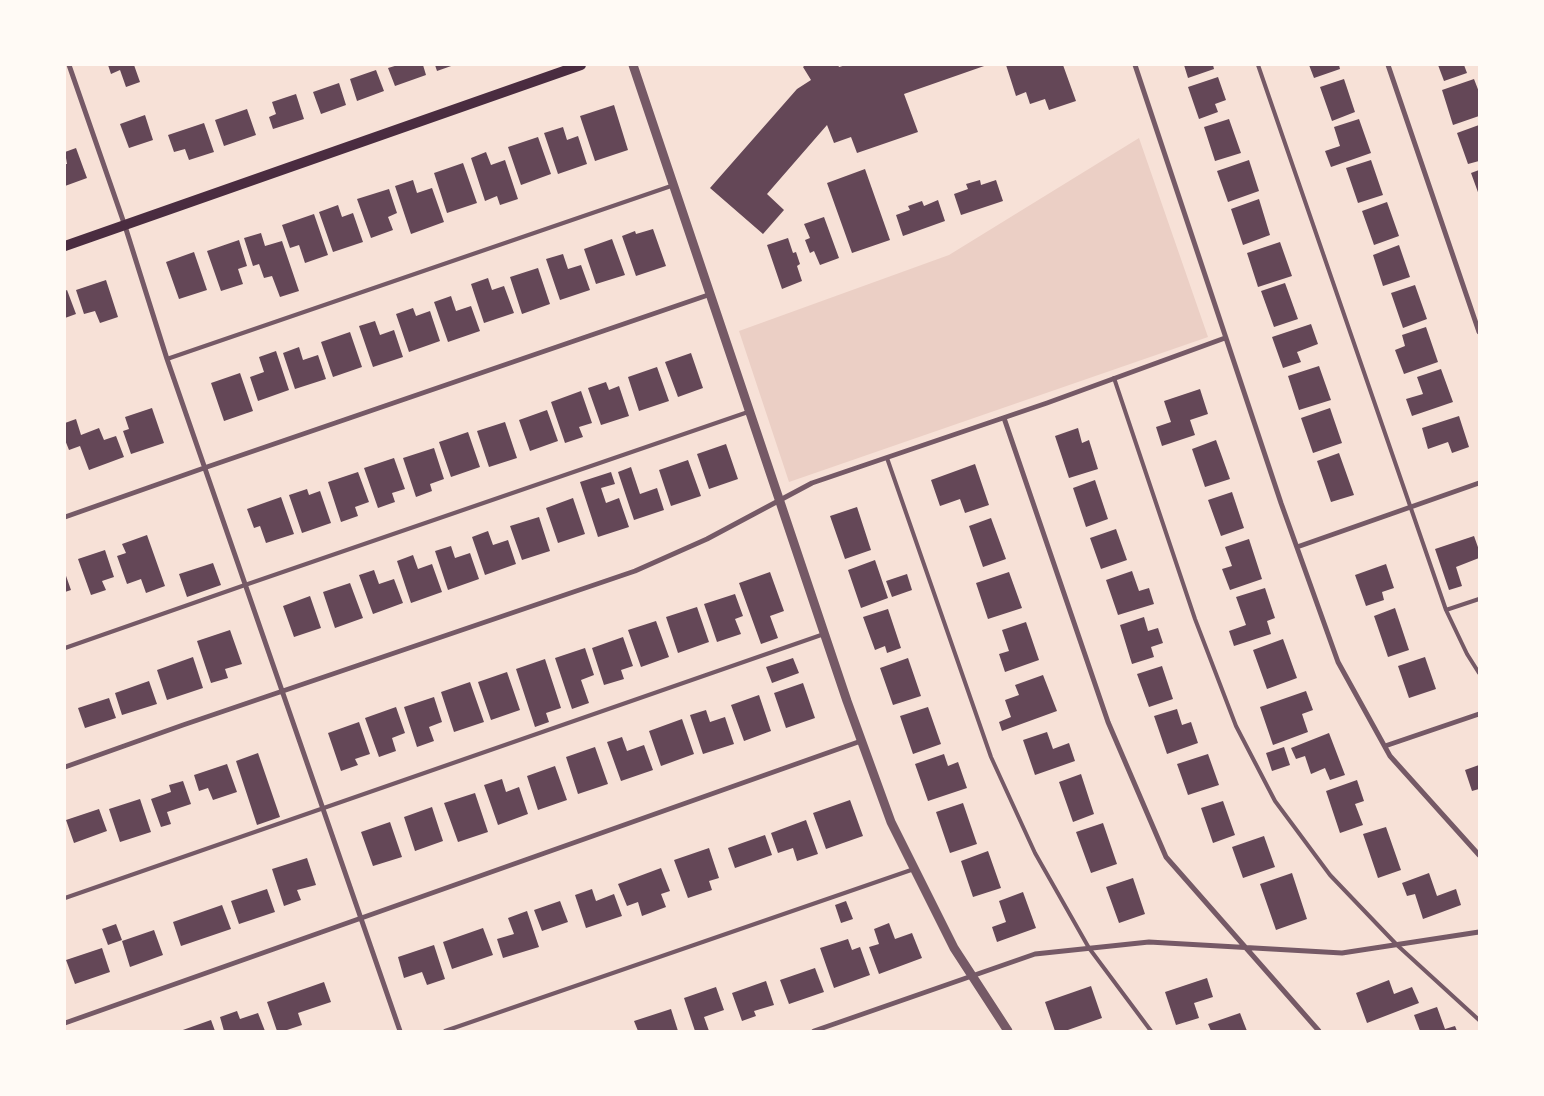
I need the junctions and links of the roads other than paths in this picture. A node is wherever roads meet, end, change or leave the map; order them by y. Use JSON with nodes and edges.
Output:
{"nodes":[{"id":1,"x":69,"y":65,"type":"edge"},
{"id":2,"x":581,"y":65,"type":"edge"},
{"id":3,"x":633,"y":65,"type":"edge"},
{"id":4,"x":1135,"y":65,"type":"edge"},
{"id":5,"x":1258,"y":65,"type":"edge"},
{"id":6,"x":1388,"y":65,"type":"edge"},
{"id":7,"x":674,"y":185,"type":"junction"},
{"id":8,"x":124,"y":226,"type":"junction"},
{"id":9,"x":65,"y":246,"type":"edge"},
{"id":10,"x":711,"y":294,"type":"junction"},
{"id":11,"x":1479,"y":332,"type":"edge"},
{"id":12,"x":1226,"y":338,"type":"junction"},
{"id":13,"x":167,"y":359,"type":"junction"},
{"id":14,"x":1114,"y":378,"type":"junction"},
{"id":15,"x":750,"y":412,"type":"junction"},
{"id":16,"x":1004,"y":418,"type":"junction"},
{"id":17,"x":887,"y":458,"type":"junction"},
{"id":18,"x":204,"y":468,"type":"junction"},
{"id":19,"x":1479,"y":483,"type":"edge"},
{"id":20,"x":780,"y":500,"type":"junction"},
{"id":21,"x":1410,"y":508,"type":"junction"},
{"id":22,"x":65,"y":517,"type":"edge"},
{"id":23,"x":1297,"y":547,"type":"junction"},
{"id":24,"x":245,"y":584,"type":"junction"},
{"id":25,"x":1479,"y":599,"type":"edge"},
{"id":26,"x":1446,"y":610,"type":"junction"},
{"id":27,"x":824,"y":634,"type":"junction"},
{"id":28,"x":65,"y":648,"type":"edge"},
{"id":29,"x":1479,"y":673,"type":"edge"},
{"id":30,"x":282,"y":692,"type":"junction"},
{"id":31,"x":1479,"y":714,"type":"edge"},
{"id":32,"x":861,"y":742,"type":"junction"},
{"id":33,"x":1385,"y":746,"type":"junction"},
{"id":34,"x":65,"y":767,"type":"edge"},
{"id":35,"x":323,"y":809,"type":"junction"},
{"id":36,"x":1479,"y":854,"type":"edge"},
{"id":37,"x":914,"y":869,"type":"junction"},
{"id":38,"x":65,"y":898,"type":"edge"},
{"id":39,"x":361,"y":918,"type":"junction"},
{"id":40,"x":1479,"y":932,"type":"edge"},
{"id":41,"x":1397,"y":945,"type":"junction"},
{"id":42,"x":1245,"y":947,"type":"junction"},
{"id":43,"x":1089,"y":948,"type":"junction"},
{"id":44,"x":972,"y":976,"type":"junction"},
{"id":45,"x":1479,"y":1020,"type":"edge"},
{"id":46,"x":65,"y":1022,"type":"edge"},
{"id":47,"x":400,"y":1031,"type":"edge"},
{"id":48,"x":446,"y":1031,"type":"edge"},
{"id":49,"x":814,"y":1031,"type":"edge"},
{"id":50,"x":1008,"y":1031,"type":"edge"},
{"id":51,"x":1151,"y":1031,"type":"edge"},
{"id":52,"x":1319,"y":1031,"type":"edge"}],
"edges":[{"from":1,"to":8,"type":"street"},
{"from":2,"to":8,"type":"main road"},
{"from":3,"to":7,"type":"street"},
{"from":4,"to":12,"type":"street"},
{"from":5,"to":21,"type":"lane"},
{"from":6,"to":11,"type":"street"},
{"from":7,"to":10,"type":"street"},
{"from":7,"to":13,"type":"lane"},
{"from":8,"to":9,"type":"main road"},
{"from":8,"to":13,"type":"street"},
{"from":10,"to":15,"type":"street"},
{"from":10,"to":18,"type":"street"},
{"from":12,"to":14,"type":"street"},
{"from":12,"to":23,"type":"street"},
{"from":13,"to":18,"type":"street"},
{"from":14,"to":16,"type":"street"},
{"from":14,"to":41,"type":"lane"},
{"from":15,"to":20,"type":"street"},
{"from":15,"to":24,"type":"lane"},
{"from":16,"to":17,"type":"street"},
{"from":16,"to":42,"type":"street"},
{"from":17,"to":20,"type":"street"},
{"from":17,"to":43,"type":"lane"},
{"from":18,"to":22,"type":"street"},
{"from":18,"to":24,"type":"street"},
{"from":19,"to":21,"type":"street"},
{"from":20,"to":27,"type":"street"},
{"from":20,"to":30,"type":"street"},
{"from":21,"to":23,"type":"street"},
{"from":21,"to":26,"type":"lane"},
{"from":23,"to":33,"type":"street"},
{"from":24,"to":28,"type":"lane"},
{"from":24,"to":30,"type":"street"},
{"from":25,"to":26,"type":"lane"},
{"from":26,"to":29,"type":"lane"},
{"from":27,"to":32,"type":"street"},
{"from":27,"to":35,"type":"lane"},
{"from":30,"to":34,"type":"street"},
{"from":30,"to":35,"type":"street"},
{"from":31,"to":33,"type":"street"},
{"from":32,"to":37,"type":"street"},
{"from":32,"to":39,"type":"street"},
{"from":33,"to":36,"type":"street"},
{"from":35,"to":38,"type":"lane"},
{"from":35,"to":39,"type":"street"},
{"from":37,"to":44,"type":"street"},
{"from":37,"to":48,"type":"lane"},
{"from":39,"to":46,"type":"street"},
{"from":39,"to":47,"type":"street"},
{"from":40,"to":41,"type":"street"},
{"from":41,"to":42,"type":"street"},
{"from":41,"to":45,"type":"lane"},
{"from":42,"to":43,"type":"street"},
{"from":42,"to":52,"type":"street"},
{"from":43,"to":44,"type":"street"},
{"from":43,"to":51,"type":"lane"},
{"from":44,"to":49,"type":"street"},
{"from":44,"to":50,"type":"street"}]}
